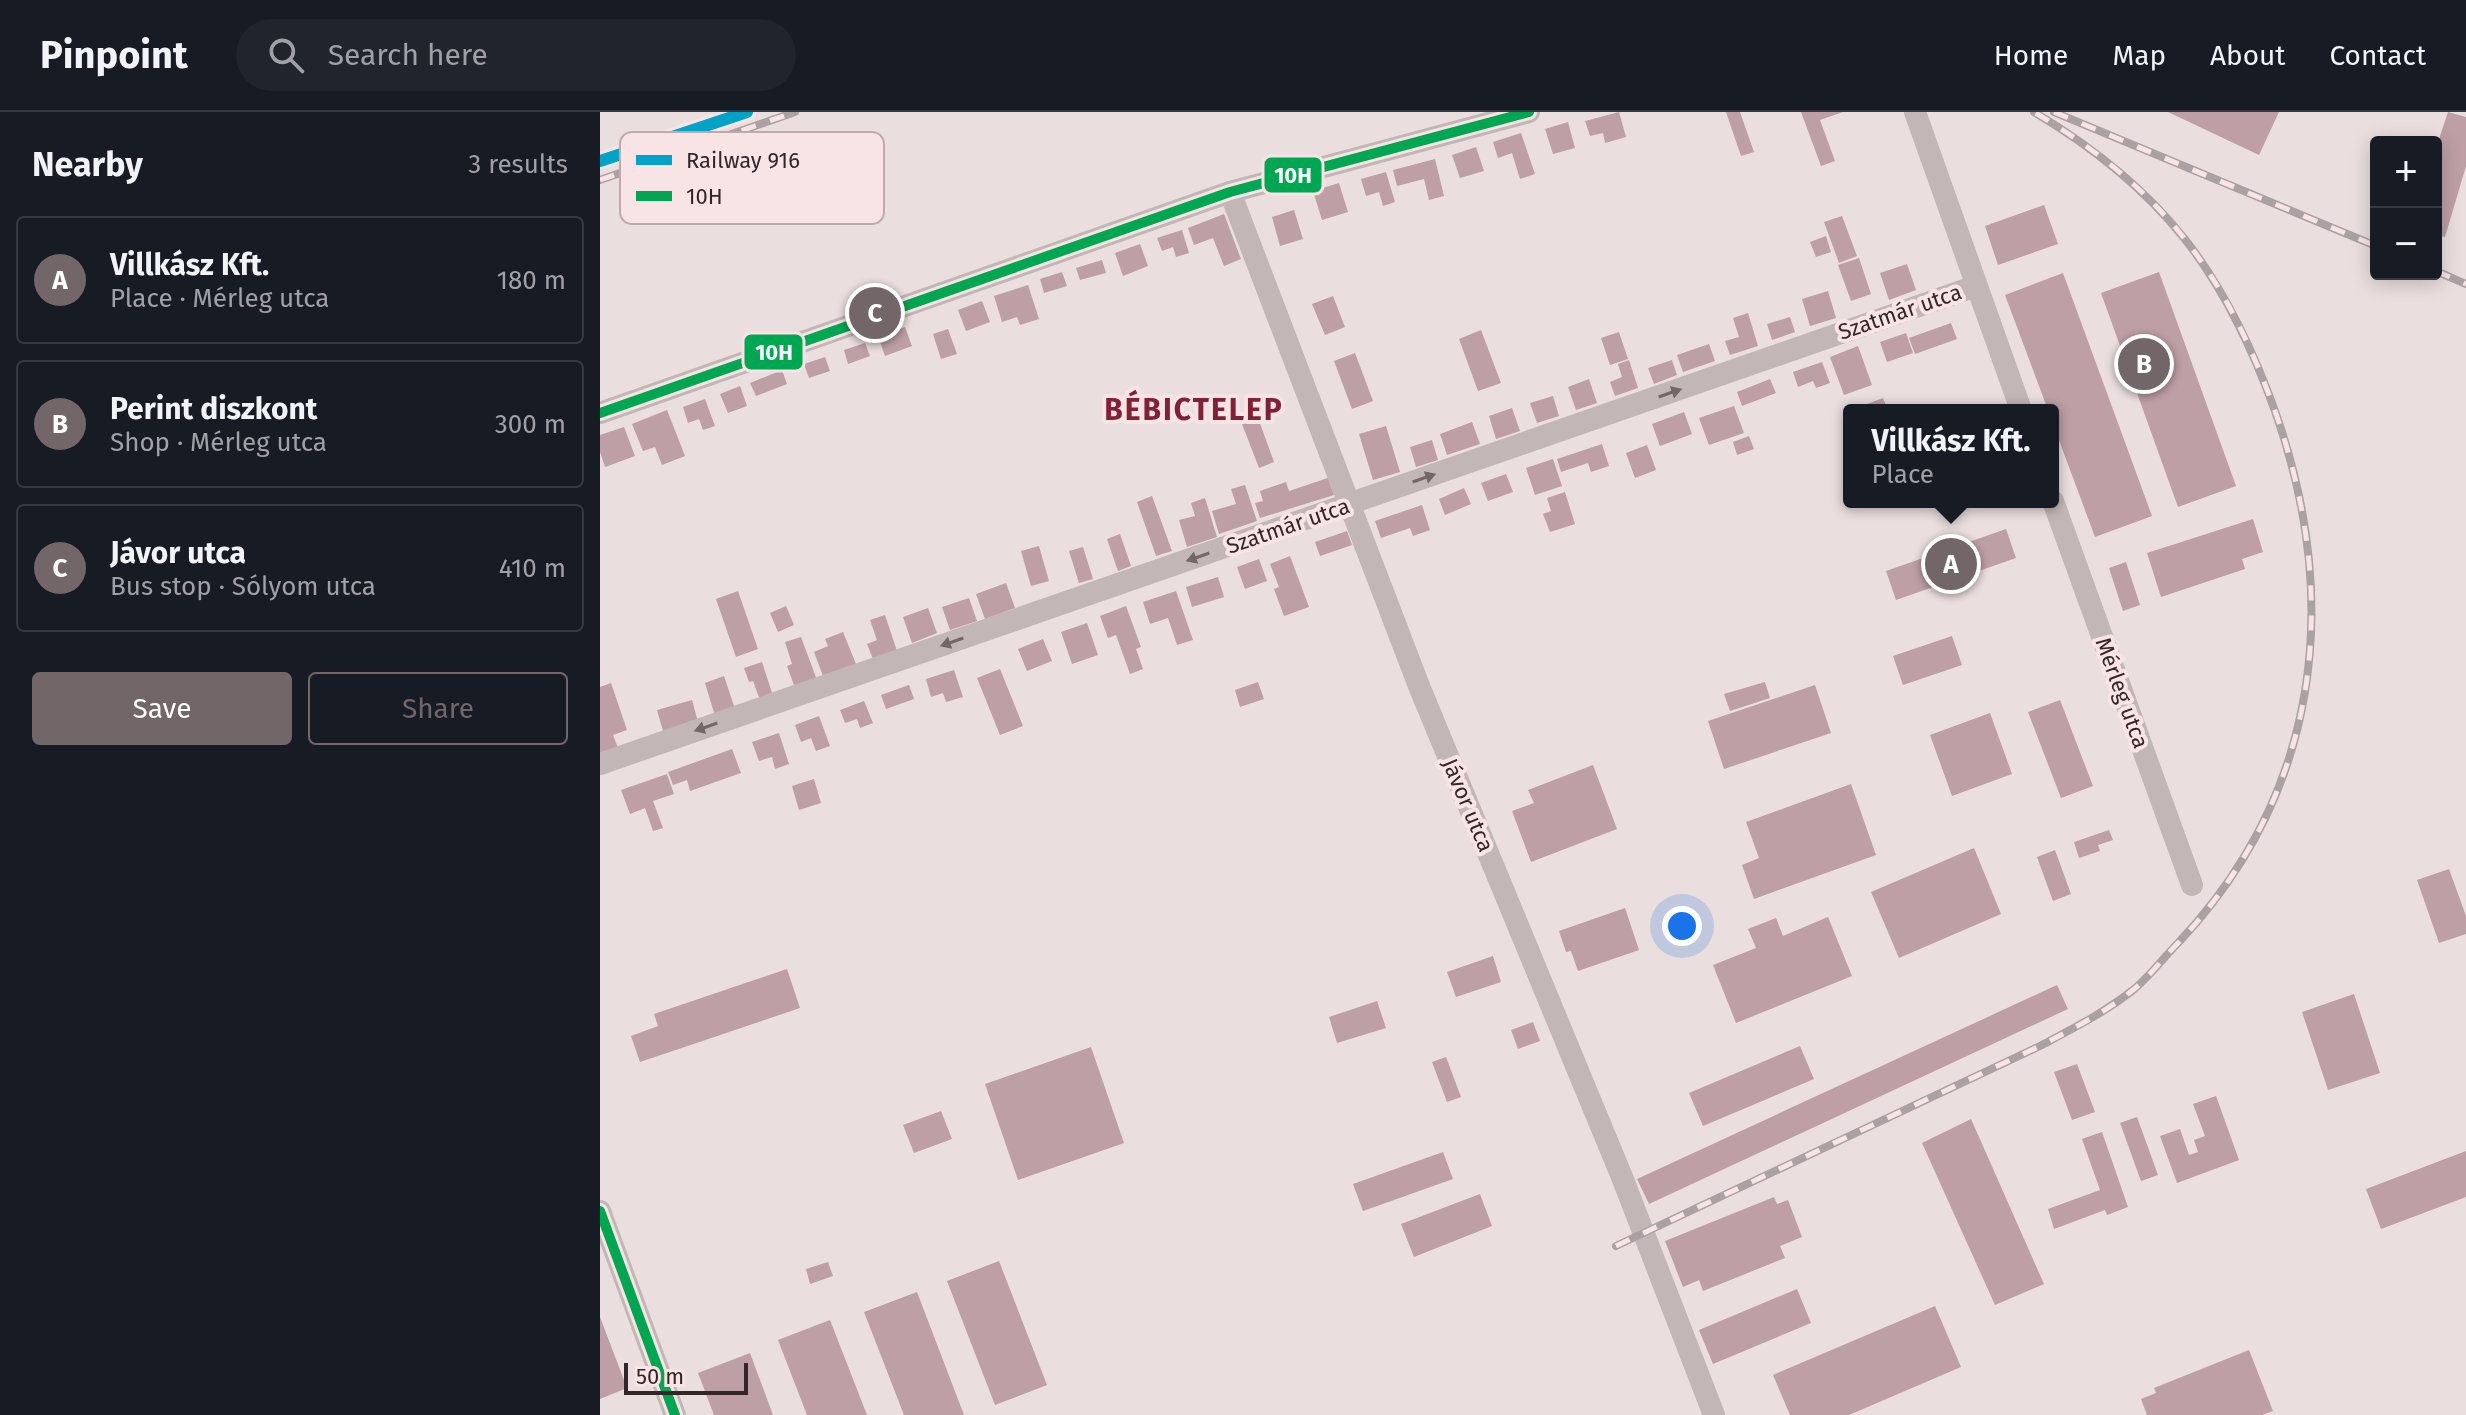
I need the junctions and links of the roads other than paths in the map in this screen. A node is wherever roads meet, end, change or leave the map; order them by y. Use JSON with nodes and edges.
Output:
{"nodes":[{"id":1,"x":1529,"y":112,"type":"edge"},
{"id":2,"x":1915,"y":112,"type":"edge"},
{"id":3,"x":1230,"y":192,"type":"junction"},
{"id":4,"x":1976,"y":286,"type":"junction"},
{"id":5,"x":2019,"y":404,"type":"edge"},
{"id":6,"x":600,"y":413,"type":"edge"},
{"id":7,"x":1351,"y":504,"type":"junction"},
{"id":8,"x":2056,"y":508,"type":"edge"},
{"id":9,"x":600,"y":764,"type":"edge"},
{"id":10,"x":2192,"y":885,"type":"dead end"},
{"id":11,"x":600,"y":1211,"type":"edge"},
{"id":12,"x":675,"y":1415,"type":"edge"},
{"id":13,"x":1714,"y":1415,"type":"edge"}],
"edges":[{"from":1,"to":3,"type":"street"},
{"from":2,"to":4,"type":"street"},
{"from":3,"to":6,"type":"street"},
{"from":3,"to":7,"type":"street","name":"Jávor utca"},
{"from":4,"to":5,"type":"street"},
{"from":7,"to":4,"type":"street","name":"Szatmár utca","one_way":true},
{"from":7,"to":9,"type":"street","name":"Szatmár utca","one_way":true},
{"from":7,"to":13,"type":"street","name":"Jávor utca"},
{"from":8,"to":10,"type":"street","name":"Mérleg utca"},
{"from":11,"to":12,"type":"street"}]}
